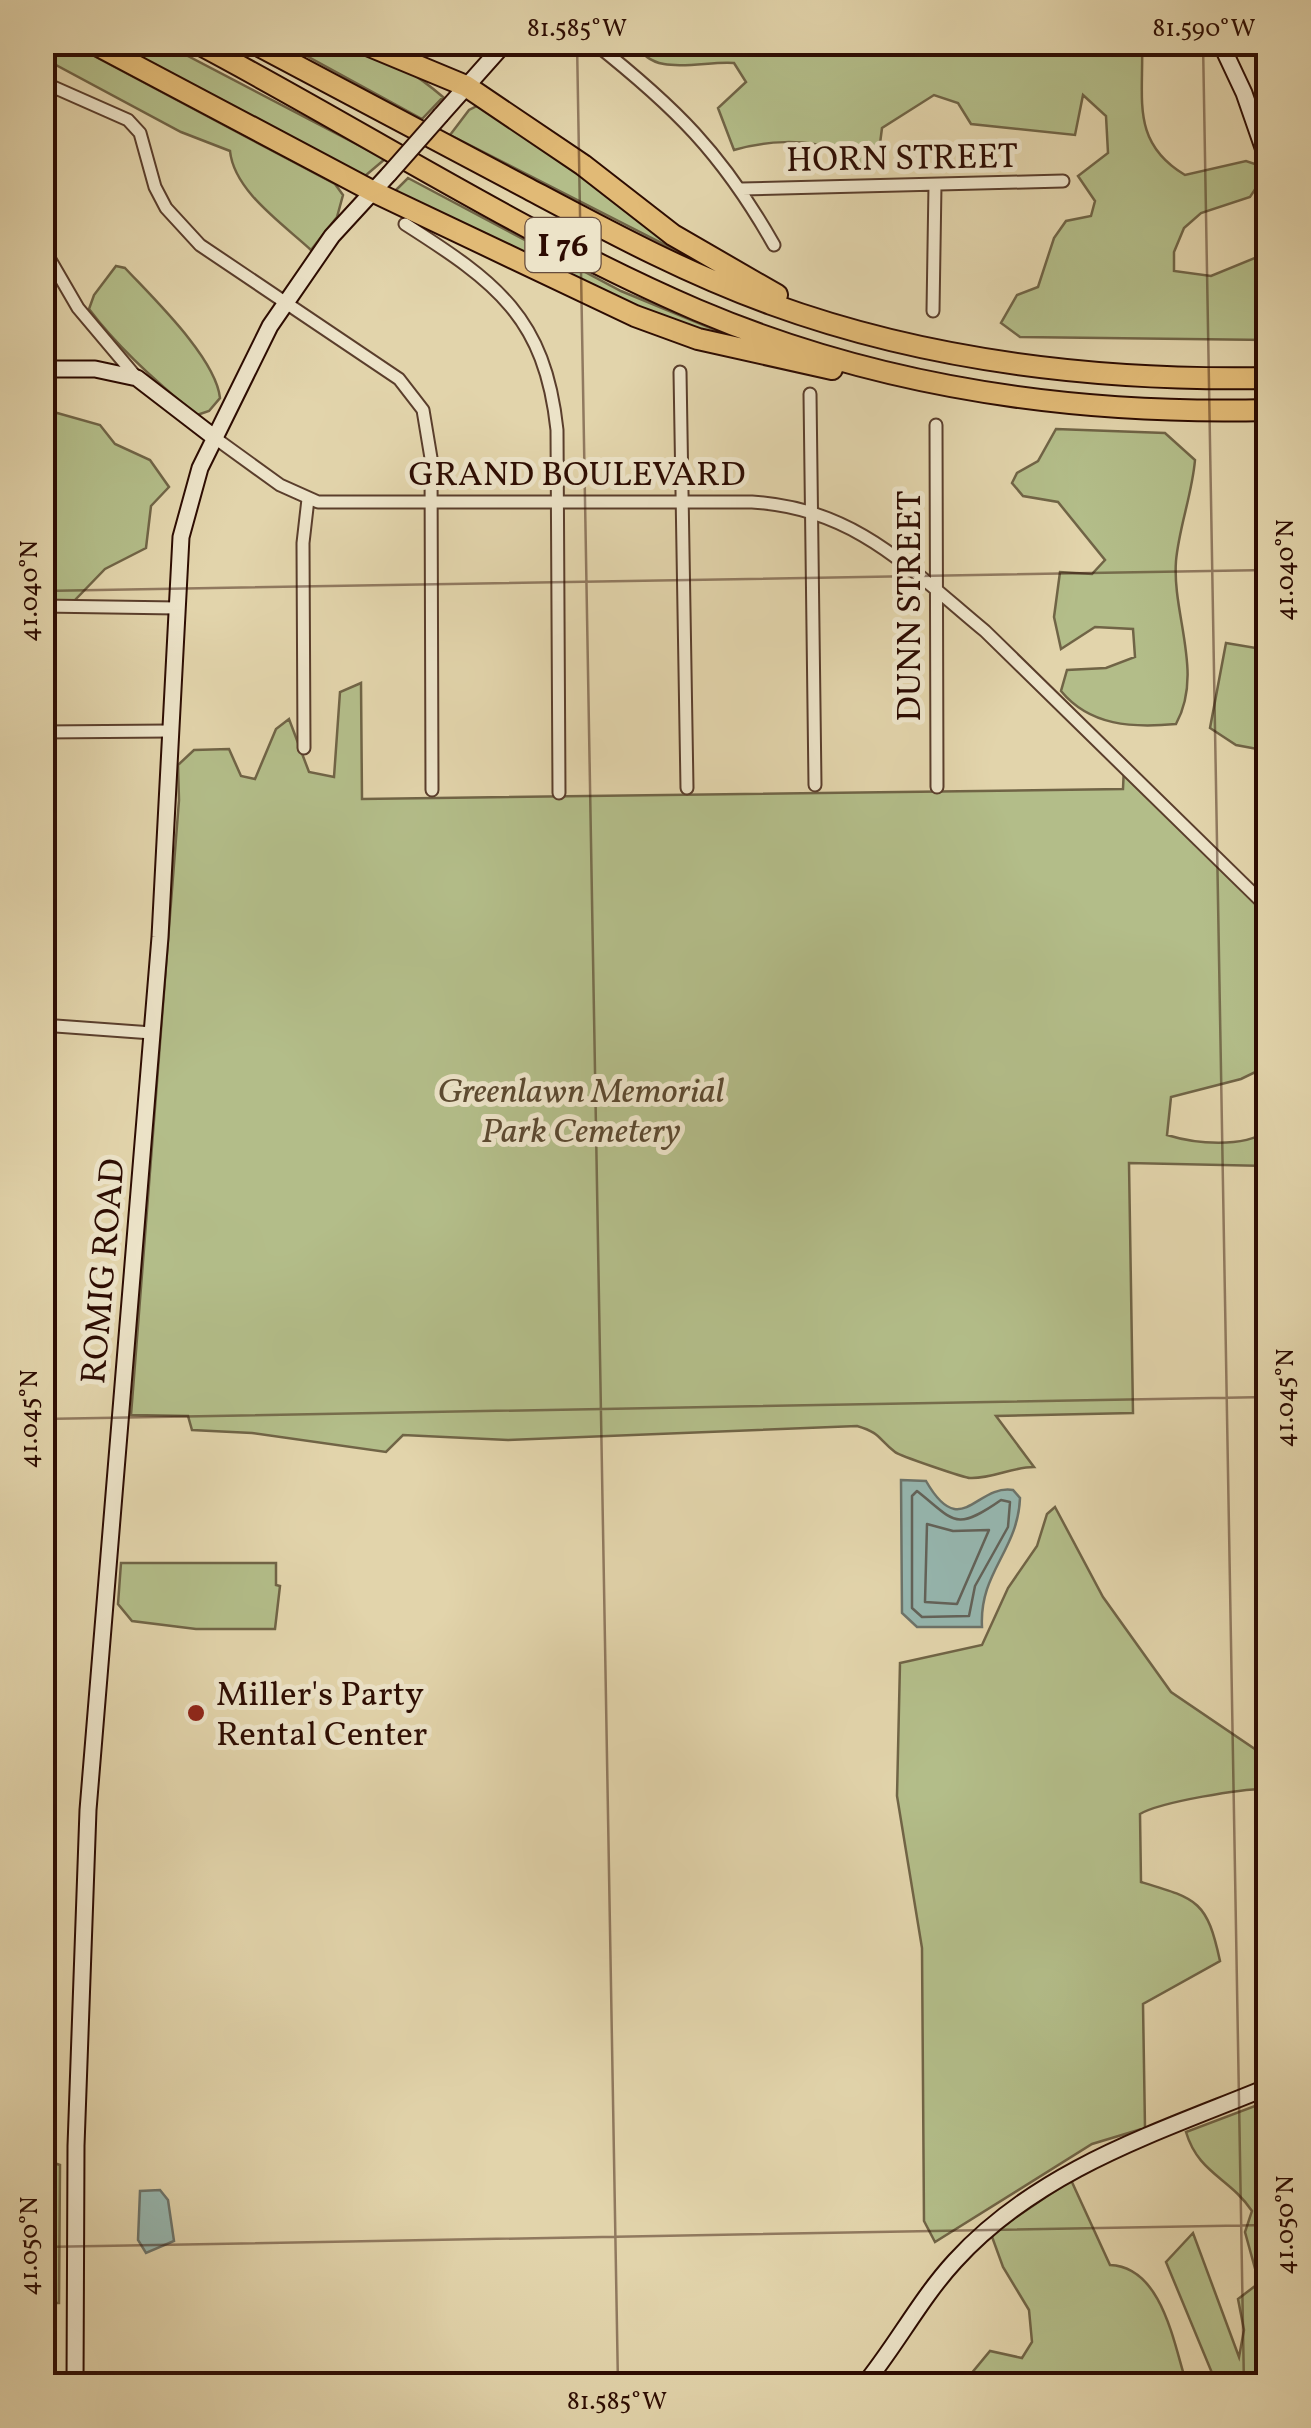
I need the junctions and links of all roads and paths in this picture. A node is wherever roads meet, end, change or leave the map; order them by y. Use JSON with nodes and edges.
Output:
{"nodes":[{"id":1,"x":79,"y":42,"type":"edge"},
{"id":2,"x":91,"y":42,"type":"edge"},
{"id":3,"x":194,"y":42,"type":"edge"},
{"id":4,"x":252,"y":42,"type":"edge"},
{"id":5,"x":506,"y":42,"type":"edge"},
{"id":6,"x":592,"y":42,"type":"edge"},
{"id":7,"x":1220,"y":42,"type":"edge"},
{"id":8,"x":360,"y":43,"type":"edge"},
{"id":9,"x":112,"y":55,"type":"junction"},
{"id":10,"x":42,"y":82,"type":"edge"},
{"id":11,"x":466,"y":86,"type":"junction"},
{"id":12,"x":1268,"y":162,"type":"edge"},
{"id":13,"x":1064,"y":181,"type":"dead end"},
{"id":14,"x":935,"y":186,"type":"junction"},
{"id":15,"x":742,"y":189,"type":"junction"},
{"id":16,"x":372,"y":191,"type":"junction"},
{"id":17,"x":405,"y":224,"type":"dead end"},
{"id":18,"x":774,"y":245,"type":"dead end"},
{"id":19,"x":42,"y":246,"type":"edge"},
{"id":20,"x":285,"y":302,"type":"junction"},
{"id":21,"x":933,"y":311,"type":"dead end"},
{"id":22,"x":832,"y":324,"type":"junction"},
{"id":23,"x":42,"y":368,"type":"edge"},
{"id":24,"x":680,"y":372,"type":"dead end"},
{"id":25,"x":137,"y":378,"type":"junction"},
{"id":26,"x":1268,"y":378,"type":"edge"},
{"id":27,"x":957,"y":388,"type":"junction"},
{"id":28,"x":810,"y":394,"type":"dead end"},
{"id":29,"x":1268,"y":410,"type":"edge"},
{"id":30,"x":936,"y":425,"type":"dead end"},
{"id":31,"x":215,"y":438,"type":"junction"},
{"id":32,"x":308,"y":499,"type":"junction"},
{"id":33,"x":685,"y":503,"type":"junction"},
{"id":34,"x":430,"y":504,"type":"junction"},
{"id":35,"x":558,"y":504,"type":"junction"},
{"id":36,"x":811,"y":509,"type":"junction"},
{"id":37,"x":936,"y":589,"type":"junction"},
{"id":38,"x":42,"y":606,"type":"edge"},
{"id":39,"x":176,"y":608,"type":"junction"},
{"id":40,"x":170,"y":731,"type":"junction"},
{"id":41,"x":42,"y":732,"type":"edge"},
{"id":42,"x":304,"y":748,"type":"dead end"},
{"id":43,"x":815,"y":786,"type":"dead end"},
{"id":44,"x":937,"y":787,"type":"dead end"},
{"id":45,"x":687,"y":788,"type":"dead end"},
{"id":46,"x":432,"y":790,"type":"dead end"},
{"id":47,"x":559,"y":793,"type":"dead end"},
{"id":48,"x":1268,"y":908,"type":"edge"},
{"id":49,"x":42,"y":1026,"type":"edge"},
{"id":50,"x":152,"y":1032,"type":"junction"},
{"id":51,"x":1268,"y":2087,"type":"edge"},
{"id":52,"x":75,"y":2386,"type":"edge"},
{"id":53,"x":863,"y":2386,"type":"edge"}],
"edges":[{"from":1,"to":9,"type":"highway"},
{"from":2,"to":9,"type":"highway"},
{"from":3,"to":27,"type":"highway","number":"I 76"},
{"from":4,"to":22,"type":"highway","number":"I 76"},
{"from":5,"to":11,"type":"street","name":"ROMIG ROAD"},
{"from":6,"to":15,"type":"street"},
{"from":7,"to":12,"type":"street"},
{"from":8,"to":11,"type":"highway"},
{"from":9,"to":16,"type":"highway"},
{"from":10,"to":20,"type":"street"},
{"from":11,"to":16,"type":"street","name":"ROMIG ROAD","bridge":true},
{"from":11,"to":22,"type":"highway"},
{"from":13,"to":14,"type":"street","name":"HORN STREET"},
{"from":14,"to":15,"type":"street","name":"HORN STREET"},
{"from":14,"to":21,"type":"street"},
{"from":15,"to":18,"type":"street"},
{"from":16,"to":20,"type":"street","name":"ROMIG ROAD"},
{"from":16,"to":27,"type":"highway"},
{"from":17,"to":35,"type":"street"},
{"from":19,"to":25,"type":"street","name":"GRAND BOULEVARD"},
{"from":20,"to":31,"type":"street","name":"ROMIG ROAD"},
{"from":20,"to":34,"type":"street"},
{"from":22,"to":26,"type":"highway","number":"I 76"},
{"from":23,"to":25,"type":"street"},
{"from":24,"to":33,"type":"street"},
{"from":25,"to":31,"type":"street","name":"GRAND BOULEVARD"},
{"from":27,"to":29,"type":"highway","number":"I 76"},
{"from":28,"to":36,"type":"street"},
{"from":30,"to":37,"type":"street","name":"DUNN STREET"},
{"from":31,"to":32,"type":"street","name":"GRAND BOULEVARD"},
{"from":31,"to":39,"type":"street","name":"ROMIG ROAD"},
{"from":32,"to":34,"type":"street","name":"GRAND BOULEVARD"},
{"from":32,"to":42,"type":"street"},
{"from":33,"to":35,"type":"street","name":"GRAND BOULEVARD"},
{"from":33,"to":36,"type":"street","name":"GRAND BOULEVARD"},
{"from":33,"to":45,"type":"street"},
{"from":34,"to":35,"type":"street","name":"GRAND BOULEVARD"},
{"from":34,"to":46,"type":"street"},
{"from":35,"to":47,"type":"street"},
{"from":36,"to":37,"type":"street","name":"GRAND BOULEVARD"},
{"from":36,"to":43,"type":"street"},
{"from":37,"to":44,"type":"street","name":"DUNN STREET"},
{"from":37,"to":48,"type":"street","name":"GRAND BOULEVARD"},
{"from":38,"to":39,"type":"street"},
{"from":39,"to":40,"type":"street","name":"ROMIG ROAD"},
{"from":40,"to":41,"type":"street"},
{"from":40,"to":50,"type":"street","name":"ROMIG ROAD"},
{"from":49,"to":50,"type":"street"},
{"from":50,"to":52,"type":"street","name":"ROMIG ROAD"},
{"from":51,"to":53,"type":"street"}]}
